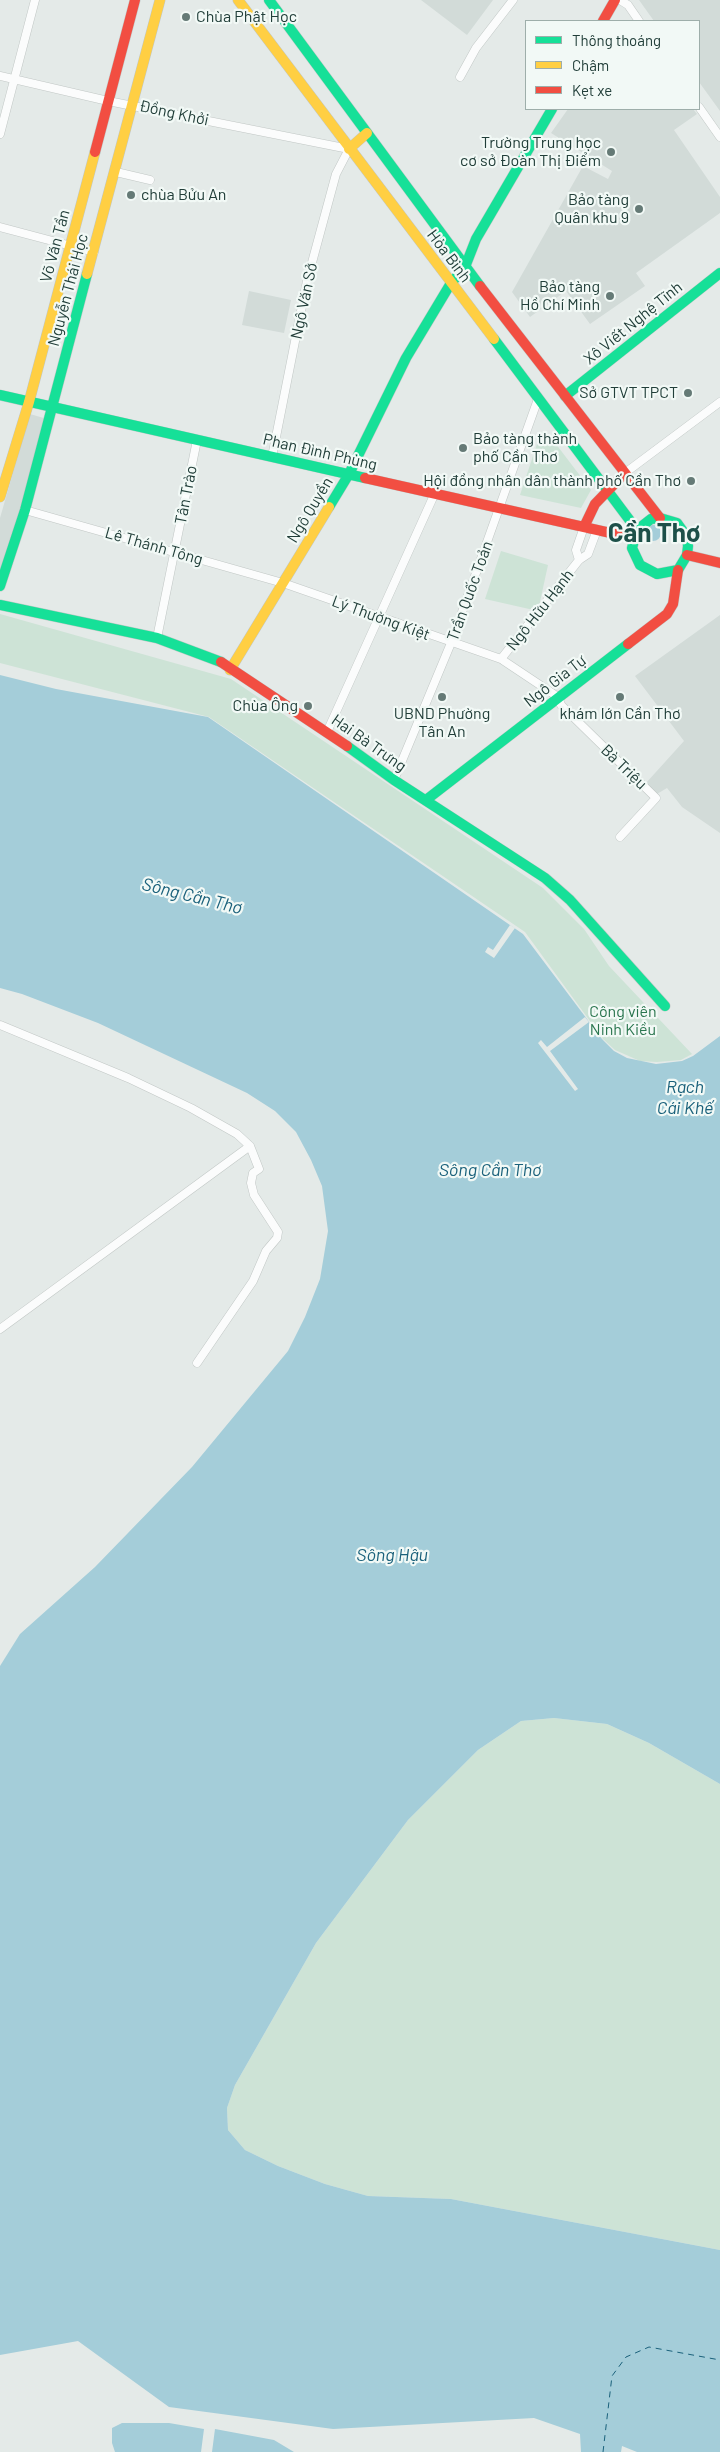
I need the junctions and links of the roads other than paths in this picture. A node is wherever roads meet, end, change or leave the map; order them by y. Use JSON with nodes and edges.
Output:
{"nodes":[{"id":1,"x":35,"y":0,"type":"edge"},
{"id":2,"x":135,"y":0,"type":"edge"},
{"id":3,"x":160,"y":0,"type":"edge"},
{"id":4,"x":238,"y":0,"type":"edge"},
{"id":5,"x":269,"y":0,"type":"edge"},
{"id":6,"x":513,"y":0,"type":"edge"},
{"id":7,"x":615,"y":0,"type":"edge"},
{"id":8,"x":620,"y":0,"type":"edge"},
{"id":9,"x":604,"y":20,"type":"edge"},
{"id":10,"x":638,"y":20,"type":"edge"},
{"id":11,"x":0,"y":76,"type":"edge"},
{"id":12,"x":460,"y":78,"type":"dead end"},
{"id":13,"x":14,"y":79,"type":"junction"},
{"id":14,"x":108,"y":101,"type":"junction"},
{"id":15,"x":132,"y":104,"type":"junction"},
{"id":16,"x":700,"y":108,"type":"edge"},
{"id":17,"x":551,"y":110,"type":"edge"},
{"id":18,"x":0,"y":134,"type":"edge"},
{"id":19,"x":367,"y":134,"type":"junction"},
{"id":20,"x":720,"y":138,"type":"edge"},
{"id":21,"x":349,"y":149,"type":"junction"},
{"id":22,"x":116,"y":172,"type":"junction"},
{"id":23,"x":150,"y":180,"type":"dead end"},
{"id":24,"x":0,"y":227,"type":"edge"},
{"id":25,"x":71,"y":245,"type":"junction"},
{"id":26,"x":94,"y":252,"type":"junction"},
{"id":27,"x":464,"y":267,"type":"junction"},
{"id":28,"x":720,"y":273,"type":"edge"},
{"id":29,"x":451,"y":283,"type":"junction"},
{"id":30,"x":0,"y":395,"type":"edge"},
{"id":31,"x":565,"y":396,"type":"junction"},
{"id":32,"x":538,"y":399,"type":"junction"},
{"id":33,"x":29,"y":402,"type":"junction"},
{"id":34,"x":720,"y":402,"type":"edge"},
{"id":35,"x":52,"y":407,"type":"junction"},
{"id":36,"x":197,"y":440,"type":"junction"},
{"id":37,"x":272,"y":457,"type":"junction"},
{"id":38,"x":625,"y":473,"type":"junction"},
{"id":39,"x":349,"y":474,"type":"junction"},
{"id":40,"x":607,"y":490,"type":"junction"},
{"id":41,"x":435,"y":493,"type":"junction"},
{"id":42,"x":0,"y":498,"type":"edge"},
{"id":43,"x":499,"y":508,"type":"junction"},
{"id":44,"x":25,"y":510,"type":"junction"},
{"id":45,"x":660,"y":518,"type":"junction"},
{"id":46,"x":584,"y":527,"type":"junction"},
{"id":47,"x":597,"y":530,"type":"junction"},
{"id":48,"x":635,"y":534,"type":"junction"},
{"id":49,"x":174,"y":552,"type":"junction"},
{"id":50,"x":686,"y":555,"type":"junction"},
{"id":51,"x":579,"y":560,"type":"junction"},
{"id":52,"x":720,"y":563,"type":"edge"},
{"id":53,"x":678,"y":570,"type":"junction"},
{"id":54,"x":283,"y":583,"type":"junction"},
{"id":55,"x":0,"y":586,"type":"edge"},
{"id":56,"x":0,"y":604,"type":"edge"},
{"id":57,"x":379,"y":618,"type":"junction"},
{"id":58,"x":157,"y":638,"type":"junction"},
{"id":59,"x":451,"y":643,"type":"junction"},
{"id":60,"x":501,"y":659,"type":"junction"},
{"id":61,"x":230,"y":670,"type":"junction"},
{"id":62,"x":558,"y":697,"type":"junction"},
{"id":63,"x":327,"y":732,"type":"junction"},
{"id":64,"x":394,"y":780,"type":"junction"},
{"id":65,"x":426,"y":800,"type":"junction"},
{"id":66,"x":620,"y":837,"type":"dead end"},
{"id":67,"x":665,"y":1006,"type":"dead end"},
{"id":68,"x":0,"y":1025,"type":"edge"},
{"id":69,"x":250,"y":1146,"type":"junction"},
{"id":70,"x":0,"y":1328,"type":"edge"},
{"id":71,"x":198,"y":1363,"type":"dead end"}],
"edges":[{"from":1,"to":13,"type":"street"},
{"from":2,"to":14,"type":"street","name":"Võ Văn Tần"},
{"from":3,"to":15,"type":"street","name":"Nguyễn Thái Học"},
{"from":4,"to":21,"type":"street","name":"Hòa Bình"},
{"from":5,"to":19,"type":"street","name":"Hòa Bình"},
{"from":6,"to":12,"type":"street"},
{"from":7,"to":9,"type":"street"},
{"from":8,"to":10,"type":"street"},
{"from":11,"to":13,"type":"street","name":"Đồng Khởi"},
{"from":13,"to":14,"type":"street","name":"Đồng Khởi"},
{"from":13,"to":18,"type":"street"},
{"from":14,"to":15,"type":"street","name":"Đồng Khởi"},
{"from":14,"to":25,"type":"street","name":"Võ Văn Tần"},
{"from":15,"to":21,"type":"street","name":"Đồng Khởi"},
{"from":15,"to":22,"type":"street","name":"Nguyễn Thái Học"},
{"from":16,"to":20,"type":"street"},
{"from":17,"to":27,"type":"street"},
{"from":19,"to":21,"type":"street"},
{"from":19,"to":27,"type":"street","name":"Hòa Bình"},
{"from":21,"to":29,"type":"street","name":"Hòa Bình"},
{"from":21,"to":37,"type":"street","name":"Ngô Văn Sở"},
{"from":22,"to":23,"type":"street"},
{"from":22,"to":26,"type":"street","name":"Nguyễn Thái Học"},
{"from":24,"to":25,"type":"street"},
{"from":25,"to":26,"type":"street"},
{"from":25,"to":33,"type":"street","name":"Võ Văn Tần"},
{"from":26,"to":35,"type":"street","name":"Nguyễn Thái Học"},
{"from":27,"to":29,"type":"street","name":"Ngô Quyền"},
{"from":27,"to":31,"type":"street","name":"Hòa Bình"},
{"from":28,"to":31,"type":"street","name":"Xô Viết Nghệ Tĩnh"},
{"from":29,"to":32,"type":"street","name":"Hòa Bình"},
{"from":29,"to":39,"type":"street","name":"Ngô Quyền"},
{"from":30,"to":33,"type":"street","name":"Phan Đình Phùng"},
{"from":31,"to":38,"type":"street","name":"Hòa Bình"},
{"from":32,"to":40,"type":"street","name":"Hòa Bình"},
{"from":32,"to":43,"type":"street","name":"Trần Quốc Toản"},
{"from":33,"to":35,"type":"street","name":"Phan Đình Phùng"},
{"from":33,"to":42,"type":"street","name":"Võ Văn Tần"},
{"from":34,"to":38,"type":"street"},
{"from":35,"to":36,"type":"street","name":"Phan Đình Phùng"},
{"from":35,"to":44,"type":"street","name":"Nguyễn Thái Học"},
{"from":36,"to":37,"type":"street","name":"Phan Đình Phùng"},
{"from":36,"to":49,"type":"street","name":"Tân Trào"},
{"from":37,"to":39,"type":"street","name":"Phan Đình Phùng"},
{"from":38,"to":40,"type":"street"},
{"from":38,"to":45,"type":"street","name":"Hòa Bình"},
{"from":39,"to":41,"type":"street","name":"Phan Đình Phùng"},
{"from":39,"to":54,"type":"street","name":"Ngô Quyền"},
{"from":40,"to":46,"type":"street"},
{"from":40,"to":48,"type":"street","name":"Hòa Bình"},
{"from":41,"to":43,"type":"street","name":"Phan Đình Phùng"},
{"from":41,"to":57,"type":"street"},
{"from":43,"to":46,"type":"street","name":"Phan Đình Phùng"},
{"from":43,"to":59,"type":"street","name":"Trần Quốc Toản"},
{"from":44,"to":49,"type":"street","name":"Lê Thánh Tông"},
{"from":44,"to":55,"type":"street","name":"Nguyễn Thái Học"},
{"from":45,"to":48,"type":"street"},
{"from":45,"to":50,"type":"street"},
{"from":46,"to":47,"type":"street","name":"Phan Đình Phùng"},
{"from":46,"to":51,"type":"street","name":"Ngô Hữu Hạnh"},
{"from":47,"to":48,"type":"street","name":"Phan Đình Phùng"},
{"from":47,"to":51,"type":"street","name":"Ngô Hữu Hạnh"},
{"from":48,"to":53,"type":"street"},
{"from":49,"to":54,"type":"street","name":"Lê Thánh Tông"},
{"from":49,"to":58,"type":"street","name":"Tân Trào"},
{"from":50,"to":52,"type":"street"},
{"from":50,"to":53,"type":"street"},
{"from":51,"to":60,"type":"street","name":"Ngô Hữu Hạnh"},
{"from":53,"to":62,"type":"street","name":"Ngô Gia Tự"},
{"from":54,"to":57,"type":"street","name":"Lý Thường Kiệt"},
{"from":54,"to":61,"type":"street","name":"Ngô Quyền"},
{"from":56,"to":58,"type":"street","name":"Hai Bà Trưng"},
{"from":57,"to":59,"type":"street","name":"Lý Thường Kiệt"},
{"from":57,"to":63,"type":"street"},
{"from":58,"to":61,"type":"street","name":"Hai Bà Trưng"},
{"from":59,"to":60,"type":"street","name":"Lý Thường Kiệt"},
{"from":59,"to":64,"type":"street","name":"Trần Quốc Toản"},
{"from":60,"to":62,"type":"street","name":"Lý Thường Kiệt"},
{"from":61,"to":63,"type":"street","name":"Hai Bà Trưng"},
{"from":62,"to":65,"type":"street","name":"Ngô Gia Tự"},
{"from":62,"to":66,"type":"street","name":"Bà Triệu"},
{"from":63,"to":64,"type":"street","name":"Hai Bà Trưng"},
{"from":64,"to":65,"type":"street","name":"Hai Bà Trưng"},
{"from":65,"to":67,"type":"street","name":"Hai Bà Trưng"},
{"from":68,"to":69,"type":"street"},
{"from":69,"to":70,"type":"street"},
{"from":69,"to":71,"type":"street"}]}
